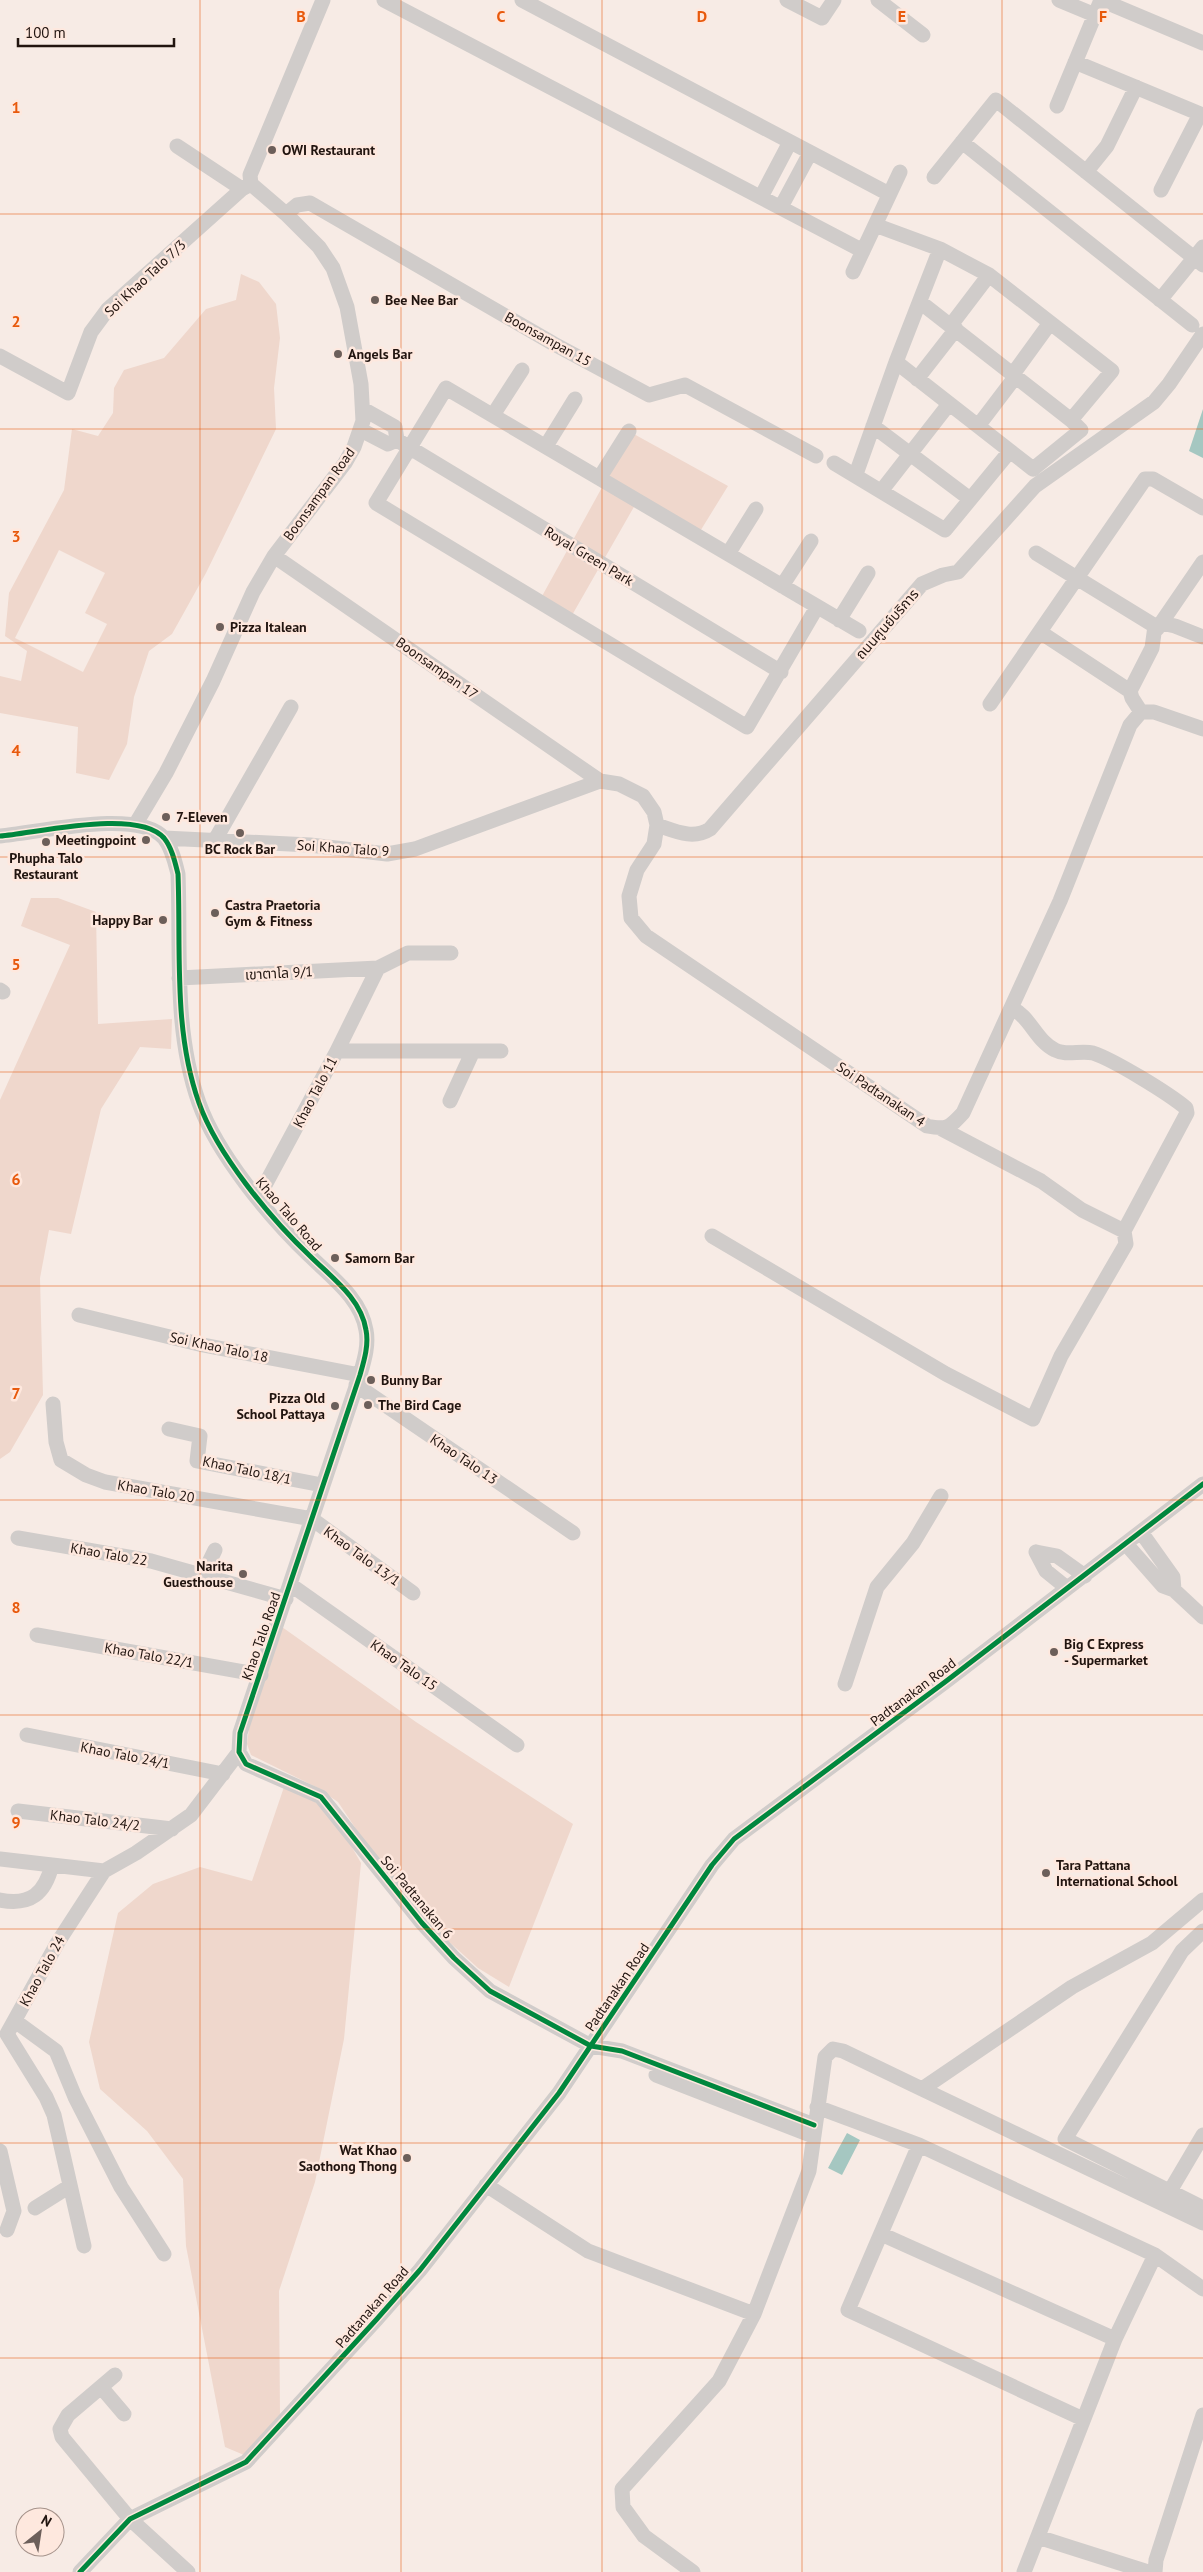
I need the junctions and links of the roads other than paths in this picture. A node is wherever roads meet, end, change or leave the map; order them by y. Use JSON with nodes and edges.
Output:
{"nodes":[{"id":1,"x":323,"y":0,"type":"edge"},
{"id":2,"x":384,"y":0,"type":"edge"},
{"id":3,"x":522,"y":0,"type":"edge"},
{"id":4,"x":786,"y":0,"type":"edge"},
{"id":5,"x":834,"y":0,"type":"edge"},
{"id":6,"x":878,"y":0,"type":"edge"},
{"id":7,"x":1059,"y":0,"type":"edge"},
{"id":8,"x":1101,"y":0,"type":"edge"},
{"id":9,"x":1095,"y":15,"type":"junction"},
{"id":10,"x":923,"y":35,"type":"dead end"},
{"id":11,"x":1203,"y":43,"type":"edge"},
{"id":12,"x":1075,"y":62,"type":"junction"},
{"id":13,"x":1136,"y":87,"type":"junction"},
{"id":14,"x":1057,"y":106,"type":"dead end"},
{"id":15,"x":1201,"y":114,"type":"edge"},
{"id":16,"x":790,"y":142,"type":"junction"},
{"id":17,"x":962,"y":142,"type":"junction"},
{"id":18,"x":177,"y":146,"type":"dead end"},
{"id":19,"x":810,"y":153,"type":"junction"},
{"id":20,"x":900,"y":172,"type":"dead end"},
{"id":21,"x":1086,"y":172,"type":"junction"},
{"id":22,"x":934,"y":177,"type":"dead end"},
{"id":23,"x":247,"y":186,"type":"junction"},
{"id":24,"x":1162,"y":190,"type":"dead end"},
{"id":25,"x":890,"y":194,"type":"junction"},
{"id":26,"x":761,"y":197,"type":"junction"},
{"id":27,"x":781,"y":208,"type":"junction"},
{"id":28,"x":286,"y":214,"type":"junction"},
{"id":29,"x":875,"y":225,"type":"junction"},
{"id":30,"x":940,"y":249,"type":"junction"},
{"id":31,"x":862,"y":251,"type":"junction"},
{"id":32,"x":1200,"y":256,"type":"edge"},
{"id":33,"x":853,"y":272,"type":"dead end"},
{"id":34,"x":989,"y":275,"type":"junction"},
{"id":35,"x":1160,"y":300,"type":"junction"},
{"id":36,"x":920,"y":302,"type":"junction"},
{"id":37,"x":1050,"y":323,"type":"junction"},
{"id":38,"x":954,"y":327,"type":"junction"},
{"id":39,"x":1197,"y":330,"type":"edge"},
{"id":40,"x":0,"y":356,"type":"edge"},
{"id":41,"x":896,"y":362,"type":"junction"},
{"id":42,"x":522,"y":370,"type":"dead end"},
{"id":43,"x":1014,"y":375,"type":"junction"},
{"id":44,"x":917,"y":379,"type":"junction"},
{"id":45,"x":575,"y":399,"type":"dead end"},
{"id":46,"x":949,"y":404,"type":"junction"},
{"id":47,"x":363,"y":409,"type":"junction"},
{"id":48,"x":493,"y":415,"type":"junction"},
{"id":49,"x":1071,"y":420,"type":"junction"},
{"id":50,"x":873,"y":426,"type":"junction"},
{"id":51,"x":978,"y":426,"type":"junction"},
{"id":52,"x":361,"y":430,"type":"junction"},
{"id":53,"x":629,"y":431,"type":"dead end"},
{"id":54,"x":397,"y":440,"type":"junction"},
{"id":55,"x":546,"y":446,"type":"junction"},
{"id":56,"x":411,"y":448,"type":"junction"},
{"id":57,"x":1010,"y":451,"type":"junction"},
{"id":58,"x":910,"y":454,"type":"junction"},
{"id":59,"x":816,"y":456,"type":"dead end"},
{"id":60,"x":834,"y":463,"type":"dead end"},
{"id":61,"x":856,"y":474,"type":"junction"},
{"id":62,"x":600,"y":477,"type":"junction"},
{"id":63,"x":882,"y":490,"type":"junction"},
{"id":64,"x":970,"y":499,"type":"junction"},
{"id":65,"x":1203,"y":508,"type":"edge"},
{"id":66,"x":756,"y":510,"type":"dead end"},
{"id":67,"x":811,"y":541,"type":"dead end"},
{"id":68,"x":1036,"y":553,"type":"dead end"},
{"id":69,"x":728,"y":554,"type":"junction"},
{"id":70,"x":274,"y":556,"type":"junction"},
{"id":71,"x":1202,"y":566,"type":"edge"},
{"id":72,"x":868,"y":573,"type":"dead end"},
{"id":73,"x":1077,"y":577,"type":"junction"},
{"id":74,"x":782,"y":586,"type":"junction"},
{"id":75,"x":817,"y":607,"type":"junction"},
{"id":76,"x":840,"y":620,"type":"junction"},
{"id":77,"x":1159,"y":626,"type":"junction"},
{"id":78,"x":859,"y":631,"type":"dead end"},
{"id":79,"x":1040,"y":632,"type":"junction"},
{"id":80,"x":1203,"y":637,"type":"edge"},
{"id":81,"x":781,"y":672,"type":"junction"},
{"id":82,"x":1130,"y":691,"type":"junction"},
{"id":83,"x":990,"y":704,"type":"dead end"},
{"id":84,"x":291,"y":707,"type":"dead end"},
{"id":85,"x":1141,"y":712,"type":"junction"},
{"id":86,"x":1203,"y":729,"type":"edge"},
{"id":87,"x":600,"y":781,"type":"junction"},
{"id":88,"x":135,"y":825,"type":"junction"},
{"id":89,"x":657,"y":825,"type":"junction"},
{"id":90,"x":0,"y":836,"type":"edge"},
{"id":91,"x":164,"y":838,"type":"junction"},
{"id":92,"x":215,"y":840,"type":"junction"},
{"id":93,"x":451,"y":953,"type":"dead end"},
{"id":94,"x":378,"y":968,"type":"junction"},
{"id":95,"x":179,"y":978,"type":"junction"},
{"id":96,"x":1011,"y":1008,"type":"junction"},
{"id":97,"x":337,"y":1051,"type":"junction"},
{"id":98,"x":473,"y":1051,"type":"junction"},
{"id":99,"x":501,"y":1051,"type":"dead end"},
{"id":100,"x":450,"y":1101,"type":"dead end"},
{"id":101,"x":942,"y":1129,"type":"junction"},
{"id":102,"x":258,"y":1198,"type":"junction"},
{"id":103,"x":1124,"y":1231,"type":"junction"},
{"id":104,"x":712,"y":1236,"type":"dead end"},
{"id":105,"x":79,"y":1315,"type":"dead end"},
{"id":106,"x":358,"y":1380,"type":"junction"},
{"id":107,"x":53,"y":1404,"type":"dead end"},
{"id":108,"x":170,"y":1429,"type":"dead end"},
{"id":109,"x":1203,"y":1484,"type":"edge"},
{"id":110,"x":322,"y":1485,"type":"junction"},
{"id":111,"x":941,"y":1496,"type":"dead end"},
{"id":112,"x":312,"y":1519,"type":"junction"},
{"id":113,"x":573,"y":1532,"type":"dead end"},
{"id":114,"x":1141,"y":1532,"type":"junction"},
{"id":115,"x":18,"y":1538,"type":"dead end"},
{"id":116,"x":1126,"y":1544,"type":"junction"},
{"id":117,"x":215,"y":1550,"type":"dead end"},
{"id":118,"x":203,"y":1575,"type":"junction"},
{"id":119,"x":1085,"y":1576,"type":"junction"},
{"id":120,"x":1067,"y":1588,"type":"junction"},
{"id":121,"x":1174,"y":1590,"type":"junction"},
{"id":122,"x":288,"y":1592,"type":"junction"},
{"id":123,"x":413,"y":1593,"type":"dead end"},
{"id":124,"x":1203,"y":1616,"type":"edge"},
{"id":125,"x":37,"y":1635,"type":"dead end"},
{"id":126,"x":261,"y":1675,"type":"junction"},
{"id":127,"x":845,"y":1684,"type":"dead end"},
{"id":128,"x":27,"y":1735,"type":"dead end"},
{"id":129,"x":517,"y":1745,"type":"dead end"},
{"id":130,"x":239,"y":1752,"type":"junction"},
{"id":131,"x":223,"y":1774,"type":"junction"},
{"id":132,"x":18,"y":1811,"type":"dead end"},
{"id":133,"x":172,"y":1829,"type":"junction"},
{"id":134,"x":0,"y":1859,"type":"edge"},
{"id":135,"x":52,"y":1865,"type":"junction"},
{"id":136,"x":104,"y":1871,"type":"junction"},
{"id":137,"x":0,"y":1900,"type":"edge"},
{"id":138,"x":1203,"y":1900,"type":"edge"},
{"id":139,"x":1203,"y":1930,"type":"edge"},
{"id":140,"x":7,"y":2033,"type":"edge"},
{"id":141,"x":591,"y":2046,"type":"junction"},
{"id":142,"x":922,"y":2089,"type":"junction"},
{"id":143,"x":817,"y":2106,"type":"junction"},
{"id":144,"x":813,"y":2131,"type":"junction"},
{"id":145,"x":1203,"y":2135,"type":"edge"},
{"id":146,"x":919,"y":2145,"type":"junction"},
{"id":147,"x":0,"y":2151,"type":"edge"},
{"id":148,"x":486,"y":2185,"type":"junction"},
{"id":149,"x":70,"y":2186,"type":"junction"},
{"id":150,"x":1170,"y":2191,"type":"junction"},
{"id":151,"x":35,"y":2208,"type":"dead end"},
{"id":152,"x":1203,"y":2208,"type":"edge"},
{"id":153,"x":1203,"y":2223,"type":"edge"},
{"id":154,"x":7,"y":2230,"type":"dead end"},
{"id":155,"x":880,"y":2234,"type":"junction"},
{"id":156,"x":84,"y":2246,"type":"dead end"},
{"id":157,"x":164,"y":2254,"type":"dead end"},
{"id":158,"x":1155,"y":2255,"type":"junction"},
{"id":159,"x":1203,"y":2289,"type":"edge"},
{"id":160,"x":754,"y":2314,"type":"junction"},
{"id":161,"x":1115,"y":2339,"type":"junction"},
{"id":162,"x":115,"y":2375,"type":"dead end"},
{"id":163,"x":101,"y":2387,"type":"junction"},
{"id":164,"x":124,"y":2414,"type":"dead end"},
{"id":165,"x":1203,"y":2415,"type":"edge"},
{"id":166,"x":1084,"y":2419,"type":"junction"},
{"id":167,"x":130,"y":2519,"type":"junction"},
{"id":168,"x":1038,"y":2537,"type":"junction"},
{"id":169,"x":80,"y":2572,"type":"edge"},
{"id":170,"x":188,"y":2572,"type":"edge"},
{"id":171,"x":693,"y":2572,"type":"edge"},
{"id":172,"x":1024,"y":2572,"type":"edge"},
{"id":173,"x":1148,"y":2572,"type":"edge"},
{"id":174,"x":1155,"y":2572,"type":"edge"}],
"edges":[{"from":1,"to":23,"type":"street"},
{"from":2,"to":26,"type":"street"},
{"from":3,"to":16,"type":"street"},
{"from":4,"to":5,"type":"street"},
{"from":6,"to":10,"type":"street"},
{"from":7,"to":9,"type":"street"},
{"from":8,"to":9,"type":"street"},
{"from":8,"to":11,"type":"street"},
{"from":9,"to":12,"type":"street"},
{"from":12,"to":13,"type":"street"},
{"from":12,"to":14,"type":"street"},
{"from":13,"to":15,"type":"street"},
{"from":13,"to":21,"type":"street"},
{"from":15,"to":24,"type":"street"},
{"from":16,"to":19,"type":"street"},
{"from":16,"to":26,"type":"street"},
{"from":17,"to":21,"type":"street"},
{"from":17,"to":22,"type":"street"},
{"from":17,"to":35,"type":"street"},
{"from":18,"to":23,"type":"street","name":"Boonsampan Road"},
{"from":19,"to":25,"type":"street"},
{"from":19,"to":27,"type":"street"},
{"from":20,"to":25,"type":"street"},
{"from":21,"to":32,"type":"street"},
{"from":23,"to":28,"type":"street","name":"Boonsampan Road"},
{"from":23,"to":40,"type":"street","name":"Soi Khao Talo 7/3"},
{"from":25,"to":29,"type":"street"},
{"from":26,"to":27,"type":"street"},
{"from":27,"to":31,"type":"street"},
{"from":28,"to":47,"type":"street","name":"Boonsampan Road"},
{"from":28,"to":59,"type":"street","name":"Boonsampan 15"},
{"from":29,"to":30,"type":"street"},
{"from":29,"to":31,"type":"street"},
{"from":30,"to":34,"type":"street"},
{"from":30,"to":36,"type":"street"},
{"from":31,"to":33,"type":"street"},
{"from":32,"to":35,"type":"street"},
{"from":34,"to":37,"type":"street"},
{"from":34,"to":38,"type":"street"},
{"from":35,"to":39,"type":"street"},
{"from":36,"to":38,"type":"street"},
{"from":36,"to":41,"type":"street"},
{"from":37,"to":43,"type":"street"},
{"from":37,"to":49,"type":"street"},
{"from":38,"to":43,"type":"street"},
{"from":38,"to":44,"type":"street"},
{"from":39,"to":89,"type":"street","name":"ถนนศูนย์บริการ"},
{"from":41,"to":44,"type":"street"},
{"from":41,"to":50,"type":"street"},
{"from":42,"to":48,"type":"street"},
{"from":43,"to":49,"type":"street"},
{"from":43,"to":51,"type":"street"},
{"from":44,"to":46,"type":"street"},
{"from":45,"to":55,"type":"street"},
{"from":46,"to":51,"type":"street"},
{"from":46,"to":58,"type":"street"},
{"from":47,"to":52,"type":"street","name":"Boonsampan Road"},
{"from":47,"to":54,"type":"street","name":"Royal Green Park"},
{"from":48,"to":55,"type":"street"},
{"from":48,"to":56,"type":"street"},
{"from":49,"to":57,"type":"street"},
{"from":50,"to":58,"type":"street"},
{"from":50,"to":61,"type":"street"},
{"from":51,"to":57,"type":"street"},
{"from":52,"to":54,"type":"street","name":"Royal Green Park"},
{"from":52,"to":70,"type":"street","name":"Boonsampan Road"},
{"from":53,"to":62,"type":"street"},
{"from":54,"to":56,"type":"street","name":"Royal Green Park"},
{"from":55,"to":62,"type":"street"},
{"from":56,"to":81,"type":"street","name":"Royal Green Park"},
{"from":56,"to":81,"type":"street"},
{"from":57,"to":64,"type":"street"},
{"from":58,"to":63,"type":"street"},
{"from":58,"to":64,"type":"street"},
{"from":60,"to":61,"type":"street"},
{"from":61,"to":63,"type":"street"},
{"from":62,"to":69,"type":"street"},
{"from":63,"to":64,"type":"street"},
{"from":65,"to":73,"type":"street"},
{"from":66,"to":69,"type":"street"},
{"from":67,"to":74,"type":"street"},
{"from":68,"to":73,"type":"street"},
{"from":69,"to":74,"type":"street"},
{"from":70,"to":87,"type":"street","name":"Boonsampan 17"},
{"from":70,"to":88,"type":"street","name":"Boonsampan Road"},
{"from":71,"to":77,"type":"street"},
{"from":72,"to":76,"type":"street"},
{"from":73,"to":77,"type":"street"},
{"from":73,"to":79,"type":"street"},
{"from":74,"to":75,"type":"street"},
{"from":75,"to":76,"type":"street"},
{"from":75,"to":81,"type":"street"},
{"from":76,"to":78,"type":"street"},
{"from":77,"to":80,"type":"street"},
{"from":77,"to":82,"type":"street"},
{"from":79,"to":82,"type":"street"},
{"from":79,"to":83,"type":"street"},
{"from":82,"to":85,"type":"street"},
{"from":84,"to":92,"type":"street"},
{"from":85,"to":86,"type":"street"},
{"from":85,"to":96,"type":"street","name":"Soi Padtanakan 4"},
{"from":87,"to":89,"type":"street"},
{"from":87,"to":92,"type":"street","name":"Soi Khao Talo 9"},
{"from":88,"to":90,"type":"street"},
{"from":88,"to":91,"type":"street"},
{"from":89,"to":101,"type":"street","name":"Soi Padtanakan 4"},
{"from":91,"to":92,"type":"street","name":"Soi Khao Talo 9"},
{"from":91,"to":95,"type":"street","name":"Khao Talo Road"},
{"from":93,"to":94,"type":"street"},
{"from":94,"to":95,"type":"street","name":"เขาตาโล 9/1"},
{"from":94,"to":97,"type":"street"},
{"from":95,"to":102,"type":"street","name":"Khao Talo Road"},
{"from":96,"to":101,"type":"street","name":"Soi Padtanakan 4"},
{"from":96,"to":103,"type":"street"},
{"from":97,"to":98,"type":"street","name":"Khao Talo 11"},
{"from":97,"to":102,"type":"street","name":"Khao Talo 11"},
{"from":98,"to":99,"type":"street","name":"Khao Talo 11"},
{"from":98,"to":100,"type":"street"},
{"from":101,"to":103,"type":"street"},
{"from":102,"to":106,"type":"street","name":"Khao Talo Road"},
{"from":103,"to":104,"type":"street"},
{"from":105,"to":106,"type":"street","name":"Soi Khao Talo 18"},
{"from":106,"to":110,"type":"street","name":"Khao Talo Road"},
{"from":106,"to":113,"type":"street","name":"Khao Talo 13"},
{"from":107,"to":112,"type":"street","name":"Khao Talo 20"},
{"from":108,"to":110,"type":"street","name":"Khao Talo 18/1"},
{"from":109,"to":114,"type":"street","name":"Padtanakan Road"},
{"from":110,"to":112,"type":"street","name":"Khao Talo Road"},
{"from":111,"to":127,"type":"street"},
{"from":112,"to":122,"type":"street","name":"Khao Talo Road"},
{"from":112,"to":123,"type":"street","name":"Khao Talo 13/1"},
{"from":114,"to":116,"type":"street","name":"Padtanakan Road"},
{"from":114,"to":121,"type":"street"},
{"from":115,"to":118,"type":"street","name":"Khao Talo 22"},
{"from":116,"to":119,"type":"street","name":"Padtanakan Road"},
{"from":116,"to":121,"type":"street"},
{"from":117,"to":118,"type":"street"},
{"from":118,"to":122,"type":"street","name":"Khao Talo 22"},
{"from":119,"to":120,"type":"street","name":"Padtanakan Road"},
{"from":119,"to":120,"type":"street"},
{"from":120,"to":141,"type":"street","name":"Padtanakan Road"},
{"from":121,"to":124,"type":"street"},
{"from":122,"to":126,"type":"street","name":"Khao Talo Road"},
{"from":122,"to":129,"type":"street","name":"Khao Talo 15"},
{"from":125,"to":126,"type":"street","name":"Khao Talo 22/1"},
{"from":126,"to":130,"type":"street","name":"Khao Talo Road"},
{"from":128,"to":131,"type":"street","name":"Khao Talo 24/1"},
{"from":130,"to":131,"type":"street","name":"Khao Talo 24"},
{"from":130,"to":141,"type":"street","name":"Soi Padtanakan 6"},
{"from":131,"to":133,"type":"street","name":"Khao Talo 24"},
{"from":132,"to":133,"type":"street","name":"Khao Talo 24/2"},
{"from":133,"to":136,"type":"street","name":"Khao Talo 24"},
{"from":134,"to":135,"type":"street"},
{"from":135,"to":136,"type":"street"},
{"from":135,"to":137,"type":"street"},
{"from":136,"to":140,"type":"street","name":"Khao Talo 24"},
{"from":138,"to":142,"type":"street"},
{"from":139,"to":150,"type":"street"},
{"from":140,"to":149,"type":"street"},
{"from":140,"to":157,"type":"street"},
{"from":141,"to":144,"type":"street","name":"Soi Padtanakan 6"},
{"from":141,"to":148,"type":"street","name":"Padtanakan Road"},
{"from":142,"to":143,"type":"street"},
{"from":142,"to":153,"type":"street"},
{"from":143,"to":144,"type":"street"},
{"from":143,"to":146,"type":"street"},
{"from":144,"to":160,"type":"street"},
{"from":145,"to":150,"type":"street"},
{"from":146,"to":155,"type":"street"},
{"from":146,"to":158,"type":"street"},
{"from":147,"to":154,"type":"street"},
{"from":148,"to":160,"type":"street"},
{"from":148,"to":167,"type":"street","name":"Padtanakan Road"},
{"from":149,"to":151,"type":"street"},
{"from":149,"to":156,"type":"street"},
{"from":150,"to":152,"type":"street"},
{"from":155,"to":161,"type":"street"},
{"from":155,"to":166,"type":"street"},
{"from":158,"to":159,"type":"street"},
{"from":158,"to":161,"type":"street"},
{"from":160,"to":171,"type":"street"},
{"from":161,"to":166,"type":"street"},
{"from":162,"to":163,"type":"street"},
{"from":163,"to":164,"type":"street"},
{"from":163,"to":167,"type":"street"},
{"from":165,"to":174,"type":"street"},
{"from":166,"to":168,"type":"street"},
{"from":167,"to":169,"type":"street","name":"Padtanakan Road"},
{"from":167,"to":170,"type":"street"},
{"from":168,"to":172,"type":"street"},
{"from":168,"to":173,"type":"street"}]}
